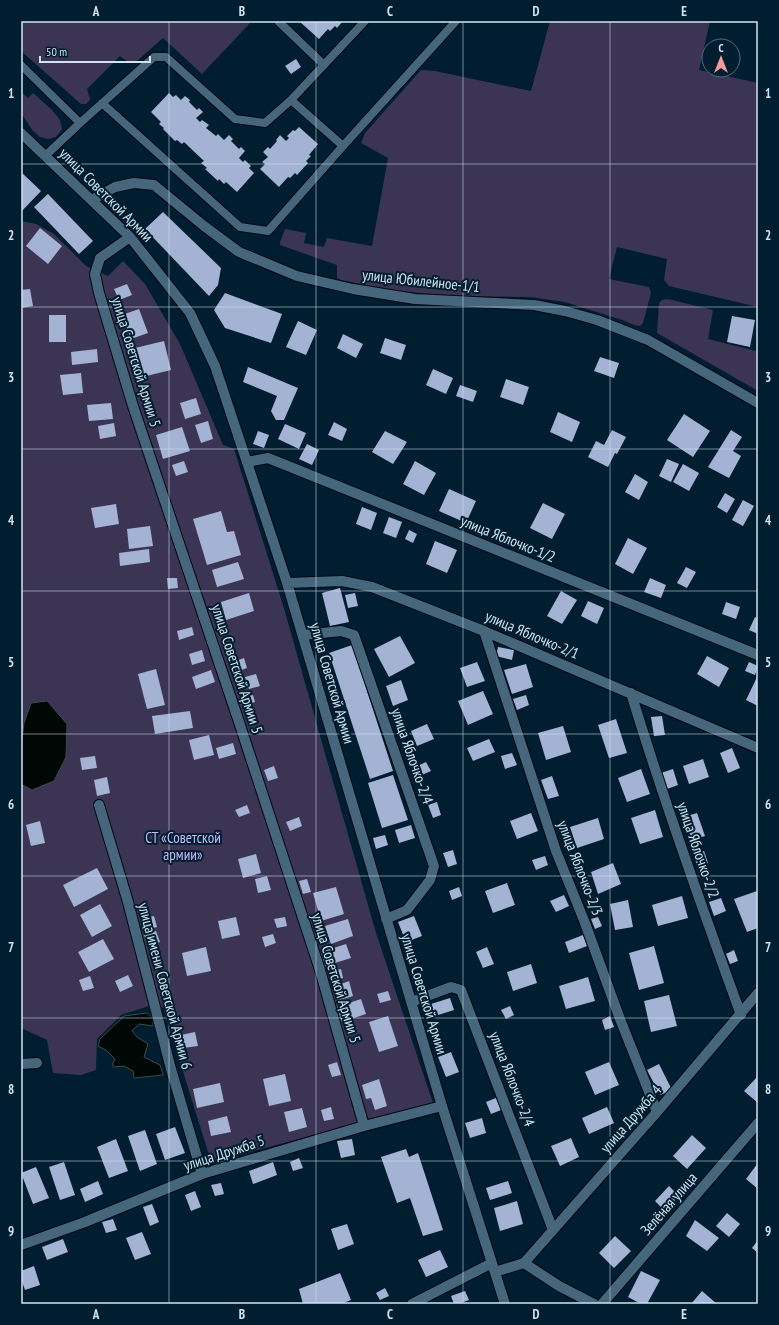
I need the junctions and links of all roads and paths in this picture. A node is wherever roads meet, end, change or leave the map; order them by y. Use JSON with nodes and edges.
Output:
{"nodes":[{"id":1,"x":278,"y":21,"type":"edge"},
{"id":2,"x":365,"y":21,"type":"edge"},
{"id":3,"x":456,"y":21,"type":"edge"},
{"id":4,"x":21,"y":65,"type":"edge"},
{"id":5,"x":324,"y":65,"type":"junction"},
{"id":6,"x":291,"y":100,"type":"junction"},
{"id":7,"x":102,"y":103,"type":"junction"},
{"id":8,"x":80,"y":123,"type":"junction"},
{"id":9,"x":21,"y":133,"type":"edge"},
{"id":10,"x":343,"y":146,"type":"junction"},
{"id":11,"x":45,"y":156,"type":"junction"},
{"id":12,"x":92,"y":200,"type":"junction"},
{"id":13,"x":130,"y":236,"type":"junction"},
{"id":14,"x":758,"y":403,"type":"edge"},
{"id":15,"x":246,"y":462,"type":"junction"},
{"id":16,"x":287,"y":583,"type":"junction"},
{"id":17,"x":484,"y":631,"type":"junction"},
{"id":18,"x":302,"y":635,"type":"junction"},
{"id":19,"x":758,"y":655,"type":"edge"},
{"id":20,"x":630,"y":693,"type":"junction"},
{"id":21,"x":758,"y":748,"type":"edge"},
{"id":22,"x":99,"y":805,"type":"dead end"},
{"id":23,"x":386,"y":919,"type":"junction"},
{"id":24,"x":758,"y":993,"type":"edge"},
{"id":25,"x":411,"y":1002,"type":"junction"},
{"id":26,"x":741,"y":1015,"type":"junction"},
{"id":27,"x":37,"y":1063,"type":"dead end"},
{"id":28,"x":21,"y":1064,"type":"edge"},
{"id":29,"x":442,"y":1106,"type":"junction"},
{"id":30,"x":657,"y":1112,"type":"junction"},
{"id":31,"x":758,"y":1123,"type":"edge"},
{"id":32,"x":364,"y":1126,"type":"junction"},
{"id":33,"x":202,"y":1174,"type":"junction"},
{"id":34,"x":554,"y":1230,"type":"junction"},
{"id":35,"x":21,"y":1245,"type":"edge"},
{"id":36,"x":524,"y":1263,"type":"junction"},
{"id":37,"x":494,"y":1268,"type":"junction"},
{"id":38,"x":412,"y":1304,"type":"edge"},
{"id":39,"x":505,"y":1304,"type":"edge"},
{"id":40,"x":594,"y":1304,"type":"edge"},
{"id":41,"x":602,"y":1304,"type":"edge"}],
"edges":[{"from":1,"to":5,"type":"lane"},
{"from":2,"to":5,"type":"lane"},
{"from":3,"to":10,"type":"lane"},
{"from":4,"to":8,"type":"lane"},
{"from":5,"to":6,"type":"lane"},
{"from":6,"to":7,"type":"lane"},
{"from":6,"to":10,"type":"lane"},
{"from":7,"to":8,"type":"lane"},
{"from":7,"to":10,"type":"lane"},
{"from":8,"to":11,"type":"lane"},
{"from":9,"to":11,"type":"street","name":"улица Советской Армии"},
{"from":11,"to":12,"type":"street","name":"улица Советской Армии"},
{"from":12,"to":13,"type":"street","name":"улица Советской Армии"},
{"from":12,"to":14,"type":"street","name":"улица Юбилейное-1/1"},
{"from":13,"to":15,"type":"street","name":"улица Советской Армии"},
{"from":13,"to":32,"type":"street","name":"улица Советской Армии 5"},
{"from":15,"to":16,"type":"street","name":"улица Советской Армии"},
{"from":15,"to":19,"type":"street","name":"улица Яблочко-1/2"},
{"from":16,"to":17,"type":"street","name":"улица Яблочко-2/1"},
{"from":16,"to":18,"type":"street","name":"улица Советской Армии"},
{"from":17,"to":20,"type":"street","name":"улица Яблочко-2/1"},
{"from":17,"to":30,"type":"street","name":"улица Яблочко-2/3"},
{"from":18,"to":23,"type":"street","name":"улица Советской Армии"},
{"from":18,"to":23,"type":"street","name":"улица Яблочко-2/4"},
{"from":20,"to":21,"type":"street","name":"улица Яблочко-2/1"},
{"from":20,"to":26,"type":"street","name":"улица Яблочко-2/2"},
{"from":22,"to":33,"type":"street","name":"улица имени Советской Армии 6"},
{"from":23,"to":25,"type":"street","name":"улица Советской Армии"},
{"from":24,"to":26,"type":"street","name":"улица Дружба 4"},
{"from":25,"to":29,"type":"street","name":"улица Советской Армии"},
{"from":25,"to":34,"type":"street","name":"улица Яблочко-2/4"},
{"from":26,"to":30,"type":"street","name":"улица Дружба 4"},
{"from":27,"to":28,"type":"street"},
{"from":29,"to":32,"type":"street","name":"улица Дружба 5"},
{"from":29,"to":37,"type":"street","name":"улица Советской Армии"},
{"from":30,"to":34,"type":"street","name":"улица Дружба 4"},
{"from":31,"to":41,"type":"street","name":"Зелёная улица"},
{"from":32,"to":33,"type":"street","name":"улица Дружба 5"},
{"from":33,"to":35,"type":"street","name":"улица Дружба 5"},
{"from":34,"to":36,"type":"street","name":"улица Дружба 4"},
{"from":36,"to":37,"type":"street"},
{"from":36,"to":40,"type":"street"},
{"from":37,"to":38,"type":"street"},
{"from":37,"to":39,"type":"street","name":"улица Советской Армии"}]}
